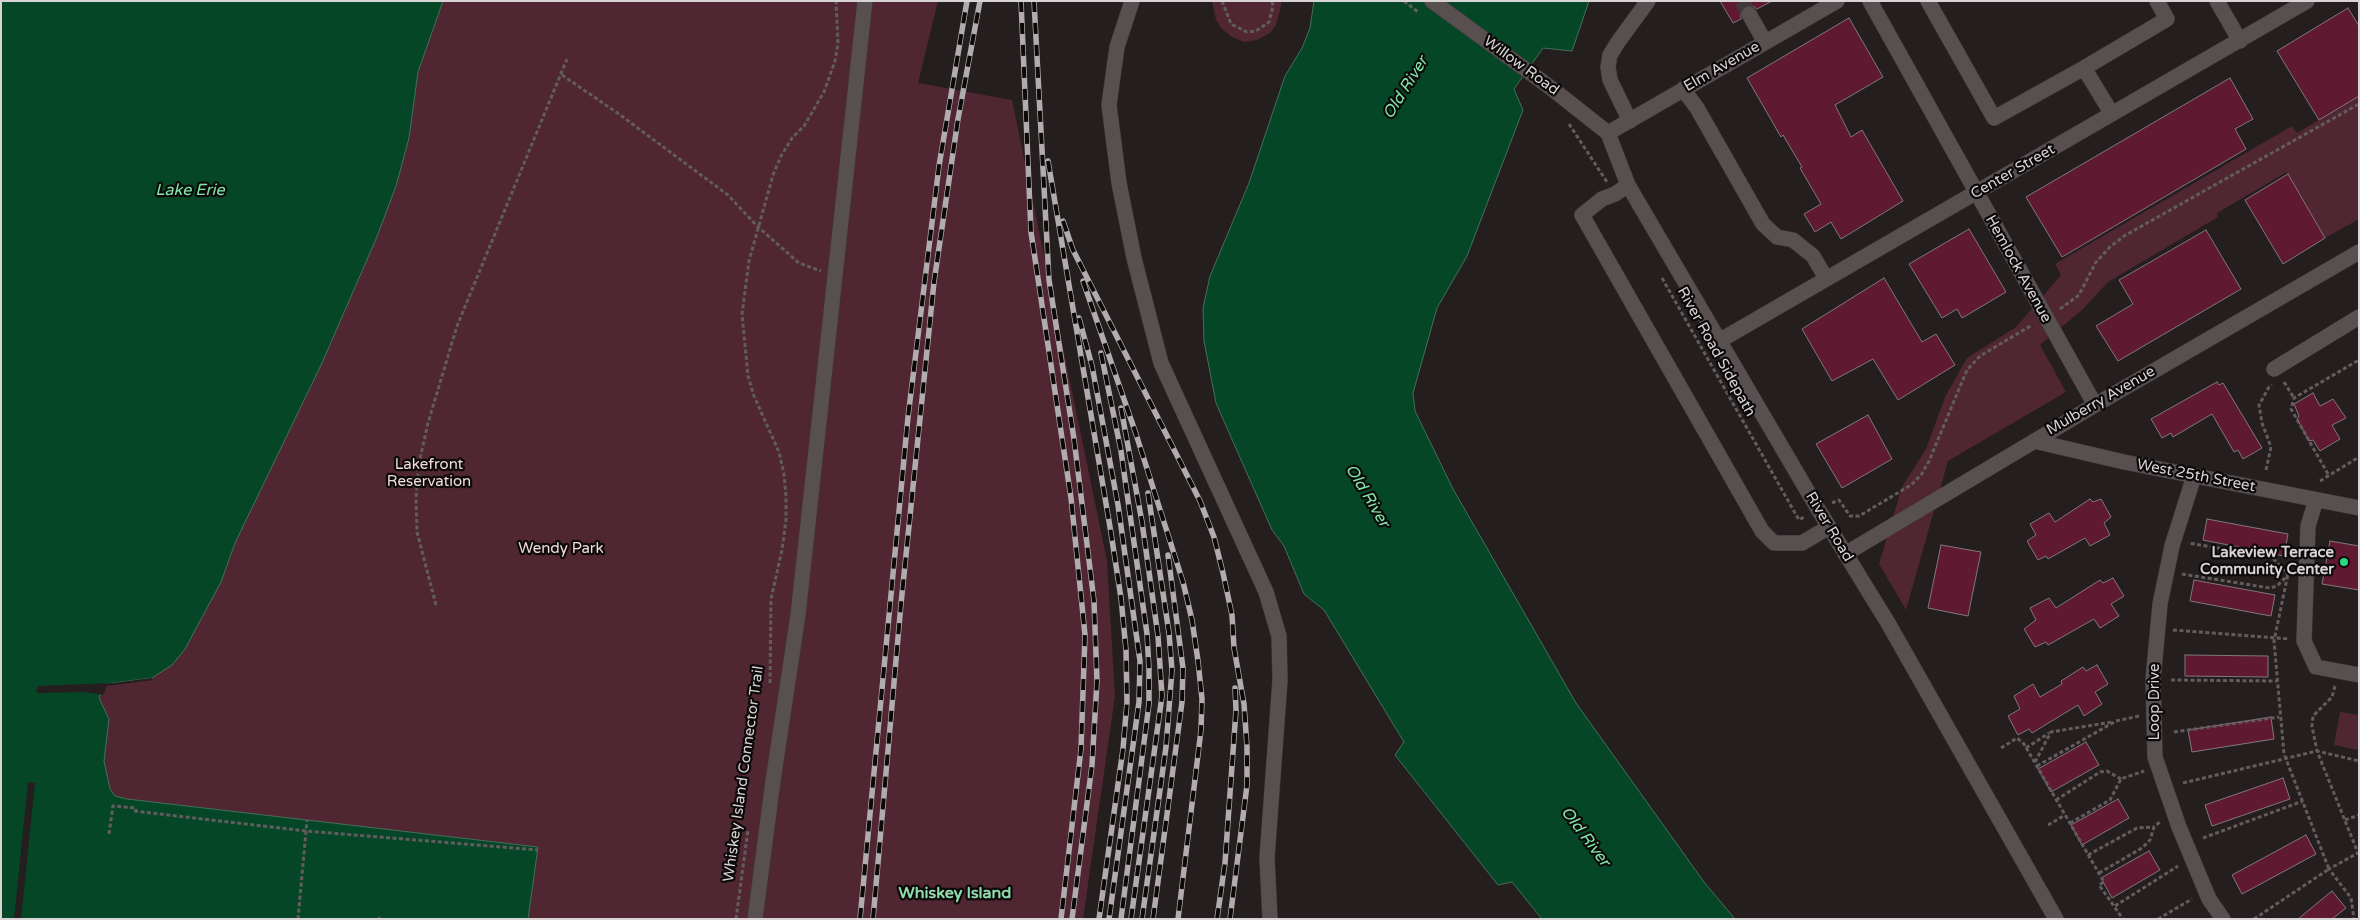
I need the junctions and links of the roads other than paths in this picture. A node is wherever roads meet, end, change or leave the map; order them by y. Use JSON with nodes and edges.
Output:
{"nodes":[{"id":1,"x":865,"y":1,"type":"edge"},
{"id":2,"x":1132,"y":1,"type":"edge"},
{"id":3,"x":1432,"y":1,"type":"edge"},
{"id":4,"x":1648,"y":1,"type":"edge"},
{"id":5,"x":1836,"y":1,"type":"edge"},
{"id":6,"x":1870,"y":1,"type":"edge"},
{"id":7,"x":1928,"y":1,"type":"edge"},
{"id":8,"x":2157,"y":1,"type":"edge"},
{"id":9,"x":2217,"y":1,"type":"edge"},
{"id":10,"x":2307,"y":1,"type":"edge"},
{"id":11,"x":1749,"y":14,"type":"tunnel mouth"},
{"id":12,"x":2240,"y":41,"type":"junction"},
{"id":13,"x":1765,"y":42,"type":"junction"},
{"id":14,"x":2084,"y":68,"type":"junction"},
{"id":15,"x":1683,"y":89,"type":"junction"},
{"id":16,"x":2112,"y":114,"type":"junction"},
{"id":17,"x":1630,"y":121,"type":"junction"},
{"id":18,"x":1608,"y":133,"type":"junction"},
{"id":19,"x":1628,"y":185,"type":"junction"},
{"id":20,"x":1976,"y":193,"type":"junction"},
{"id":21,"x":2359,"y":252,"type":"edge"},
{"id":22,"x":1826,"y":278,"type":"junction"},
{"id":23,"x":2359,"y":317,"type":"edge"},
{"id":24,"x":1719,"y":341,"type":"junction"},
{"id":25,"x":2274,"y":369,"type":"dead end"},
{"id":26,"x":2095,"y":405,"type":"junction"},
{"id":27,"x":2034,"y":441,"type":"junction"},
{"id":28,"x":2194,"y":476,"type":"junction"},
{"id":29,"x":2316,"y":500,"type":"junction"},
{"id":30,"x":2359,"y":508,"type":"edge"},
{"id":31,"x":1829,"y":527,"type":"junction"},
{"id":32,"x":1845,"y":554,"type":"junction"},
{"id":33,"x":2359,"y":675,"type":"edge"},
{"id":34,"x":755,"y":919,"type":"edge"},
{"id":35,"x":1270,"y":919,"type":"edge"},
{"id":36,"x":2056,"y":919,"type":"edge"},
{"id":37,"x":2223,"y":919,"type":"edge"}],
"edges":[{"from":1,"to":34,"type":"street"},
{"from":2,"to":35,"type":"street"},
{"from":3,"to":18,"type":"street","name":"Willow Road"},
{"from":4,"to":17,"type":"street"},
{"from":5,"to":13,"type":"street","name":"Elm Avenue"},
{"from":6,"to":20,"type":"street","name":"Hemlock Avenue"},
{"from":7,"to":14,"type":"street"},
{"from":8,"to":14,"type":"street"},
{"from":9,"to":12,"type":"street"},
{"from":10,"to":12,"type":"street","name":"Center Street"},
{"from":11,"to":13,"type":"street"},
{"from":12,"to":16,"type":"street","name":"Center Street"},
{"from":13,"to":15,"type":"street","name":"Elm Avenue"},
{"from":14,"to":16,"type":"street"},
{"from":15,"to":17,"type":"street","name":"Elm Avenue"},
{"from":15,"to":22,"type":"street"},
{"from":16,"to":20,"type":"street","name":"Center Street"},
{"from":17,"to":18,"type":"street","name":"Elm Avenue"},
{"from":18,"to":19,"type":"street","name":"River Road"},
{"from":19,"to":24,"type":"street","name":"River Road"},
{"from":19,"to":31,"type":"street"},
{"from":20,"to":22,"type":"street","name":"Center Street"},
{"from":20,"to":26,"type":"street","name":"Hemlock Avenue"},
{"from":21,"to":26,"type":"street","name":"Mulberry Avenue"},
{"from":22,"to":24,"type":"street","name":"Center Street"},
{"from":23,"to":25,"type":"street"},
{"from":24,"to":31,"type":"street","name":"River Road"},
{"from":26,"to":27,"type":"street","name":"Mulberry Avenue"},
{"from":27,"to":28,"type":"street","name":"West 25th Street"},
{"from":27,"to":32,"type":"street","name":"Mulberry Avenue"},
{"from":28,"to":29,"type":"street","name":"West 25th Street"},
{"from":28,"to":37,"type":"street","name":"Loop Drive"},
{"from":29,"to":30,"type":"street","name":"West 25th Street"},
{"from":29,"to":33,"type":"street"},
{"from":31,"to":32,"type":"street","name":"River Road"},
{"from":32,"to":36,"type":"street","name":"River Road"}]}
